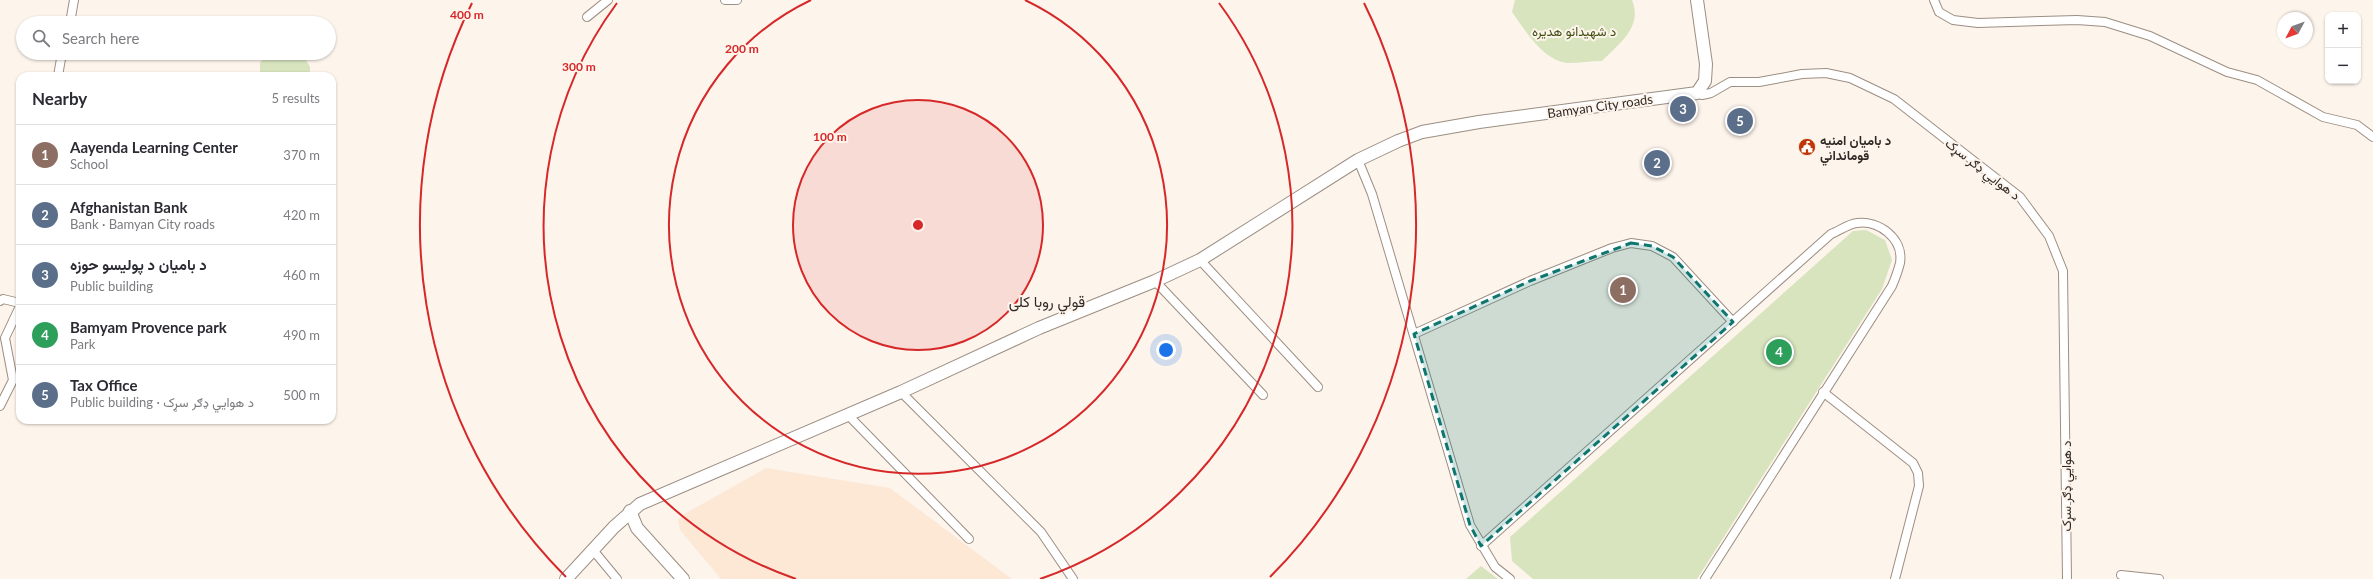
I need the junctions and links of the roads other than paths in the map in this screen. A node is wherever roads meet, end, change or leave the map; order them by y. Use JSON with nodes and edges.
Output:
{"nodes":[{"id":1,"x":74,"y":0,"type":"edge"},
{"id":2,"x":608,"y":0,"type":"edge"},
{"id":3,"x":725,"y":0,"type":"edge"},
{"id":4,"x":737,"y":0,"type":"edge"},
{"id":5,"x":1697,"y":0,"type":"edge"},
{"id":6,"x":1934,"y":0,"type":"edge"},
{"id":7,"x":71,"y":16,"type":"edge"},
{"id":8,"x":587,"y":18,"type":"dead end"},
{"id":9,"x":61,"y":60,"type":"edge"},
{"id":10,"x":59,"y":72,"type":"edge"},
{"id":11,"x":1697,"y":93,"type":"junction"},
{"id":12,"x":2373,"y":137,"type":"edge"},
{"id":13,"x":1358,"y":160,"type":"junction"},
{"id":14,"x":1200,"y":260,"type":"junction"},
{"id":15,"x":1155,"y":281,"type":"junction"},
{"id":16,"x":0,"y":301,"type":"edge"},
{"id":17,"x":16,"y":304,"type":"edge"},
{"id":18,"x":16,"y":314,"type":"edge"},
{"id":19,"x":1733,"y":322,"type":"junction"},
{"id":20,"x":1414,"y":334,"type":"junction"},
{"id":21,"x":1318,"y":387,"type":"dead end"},
{"id":22,"x":901,"y":392,"type":"junction"},
{"id":23,"x":1823,"y":392,"type":"junction"},
{"id":24,"x":1263,"y":394,"type":"dead end"},
{"id":25,"x":0,"y":406,"type":"edge"},
{"id":26,"x":848,"y":414,"type":"junction"},
{"id":27,"x":630,"y":511,"type":"junction"},
{"id":28,"x":970,"y":539,"type":"dead end"},
{"id":29,"x":1481,"y":546,"type":"junction"},
{"id":30,"x":593,"y":550,"type":"junction"},
{"id":31,"x":2121,"y":575,"type":"dead end"},
{"id":32,"x":566,"y":579,"type":"edge"},
{"id":33,"x":617,"y":579,"type":"edge"},
{"id":34,"x":683,"y":579,"type":"edge"},
{"id":35,"x":1073,"y":579,"type":"edge"},
{"id":36,"x":1510,"y":579,"type":"edge"},
{"id":37,"x":1706,"y":579,"type":"edge"},
{"id":38,"x":1895,"y":579,"type":"edge"},
{"id":39,"x":2067,"y":579,"type":"edge"},
{"id":40,"x":2159,"y":579,"type":"edge"}],
"edges":[{"from":1,"to":7,"type":"street"},
{"from":2,"to":8,"type":"street"},
{"from":3,"to":4,"type":"street"},
{"from":5,"to":11,"type":"street"},
{"from":6,"to":12,"type":"street"},
{"from":9,"to":10,"type":"street"},
{"from":11,"to":13,"type":"street","name":"Bamyan City roads"},
{"from":11,"to":39,"type":"street","name":"د هوايي ډګر سړک"},
{"from":13,"to":14,"type":"street","name":"Bamyan City roads"},
{"from":13,"to":20,"type":"street"},
{"from":14,"to":15,"type":"street","name":"Bamyan City roads"},
{"from":14,"to":21,"type":"street"},
{"from":15,"to":22,"type":"street","name":"Bamyan City roads"},
{"from":15,"to":24,"type":"street"},
{"from":16,"to":17,"type":"street"},
{"from":18,"to":25,"type":"street"},
{"from":19,"to":20,"type":"street"},
{"from":19,"to":23,"type":"street"},
{"from":19,"to":29,"type":"street"},
{"from":20,"to":29,"type":"street"},
{"from":22,"to":26,"type":"street","name":"Bamyan City roads"},
{"from":22,"to":35,"type":"street"},
{"from":23,"to":37,"type":"street"},
{"from":23,"to":38,"type":"street"},
{"from":26,"to":27,"type":"street","name":"Bamyan City roads"},
{"from":26,"to":28,"type":"street"},
{"from":27,"to":30,"type":"street","name":"Bamyan City roads"},
{"from":27,"to":34,"type":"street"},
{"from":29,"to":36,"type":"street"},
{"from":30,"to":32,"type":"street","name":"Bamyan City roads"},
{"from":30,"to":33,"type":"street"},
{"from":31,"to":40,"type":"street"}]}
